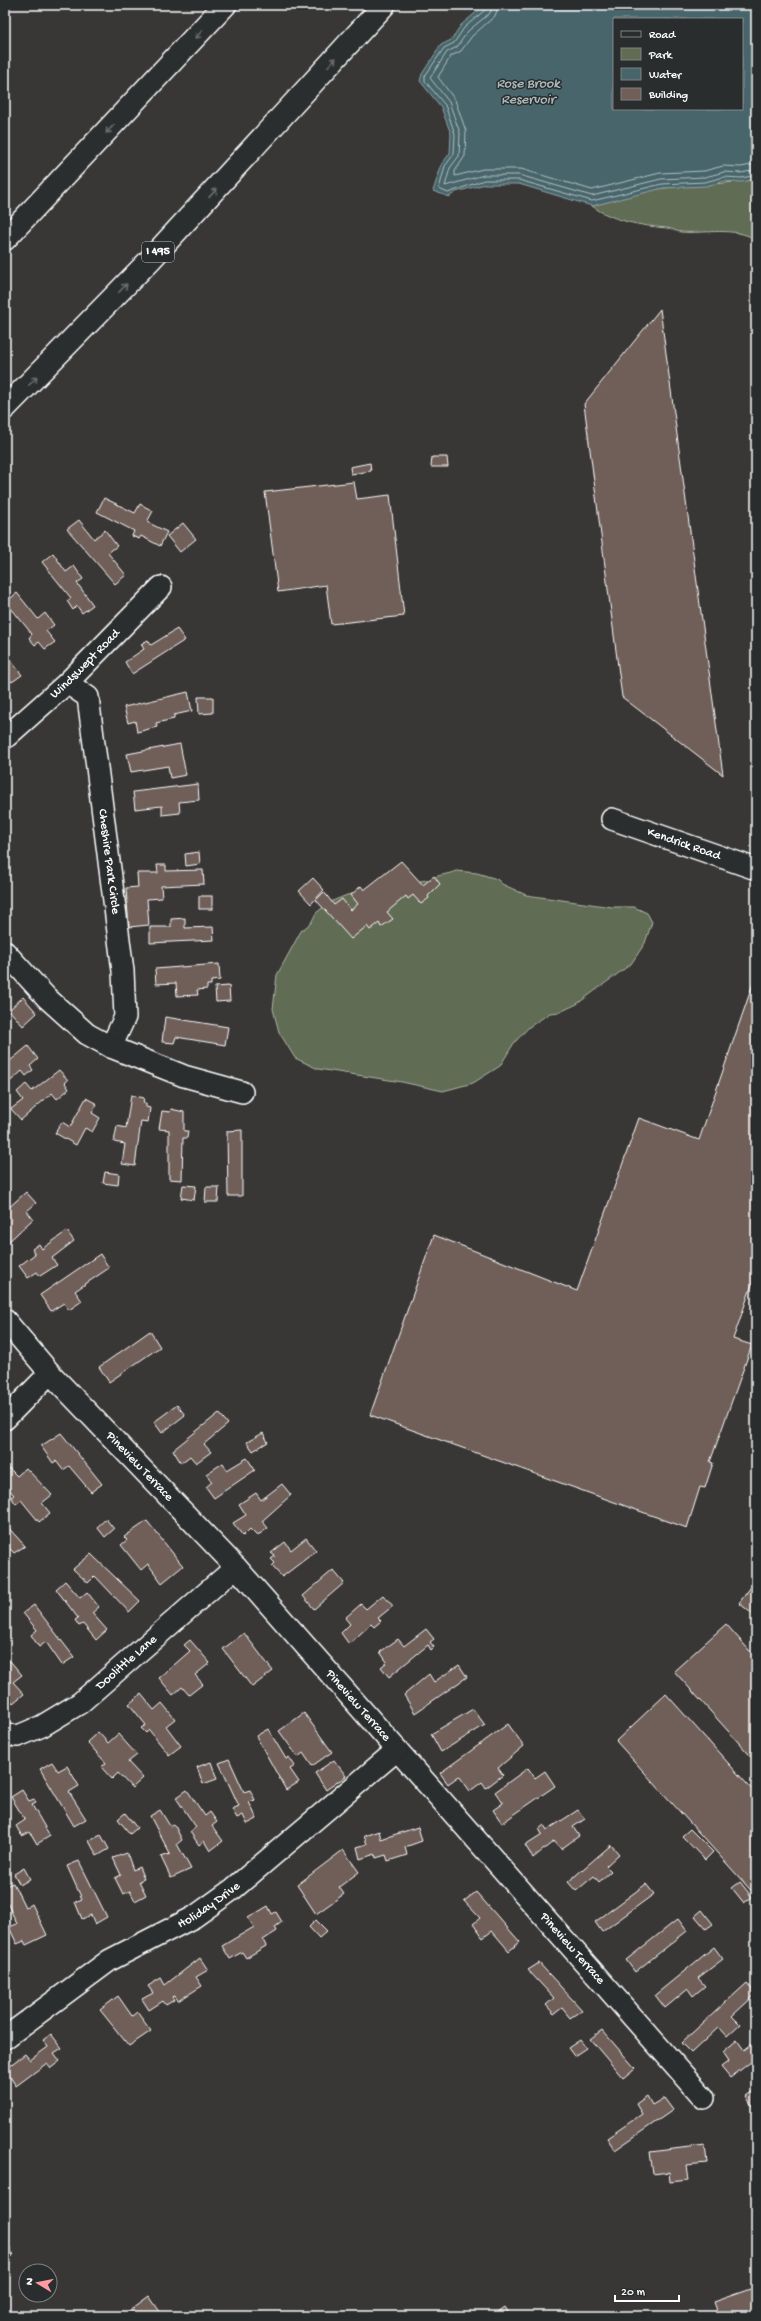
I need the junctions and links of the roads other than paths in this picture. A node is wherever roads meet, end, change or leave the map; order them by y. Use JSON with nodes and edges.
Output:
{"nodes":[{"id":1,"x":225,"y":5,"type":"edge"},
{"id":2,"x":384,"y":5,"type":"edge"},
{"id":3,"x":5,"y":238,"type":"edge"},
{"id":4,"x":5,"y":408,"type":"edge"},
{"id":5,"x":161,"y":587,"type":"dead end"},
{"id":6,"x":67,"y":684,"type":"junction"},
{"id":7,"x":5,"y":738,"type":"edge"},
{"id":8,"x":612,"y":819,"type":"dead end"},
{"id":9,"x":756,"y":869,"type":"edge"},
{"id":10,"x":5,"y":952,"type":"edge"},
{"id":11,"x":111,"y":1047,"type":"junction"},
{"id":12,"x":242,"y":1092,"type":"dead end"},
{"id":13,"x":5,"y":1320,"type":"edge"},
{"id":14,"x":50,"y":1373,"type":"junction"},
{"id":15,"x":5,"y":1420,"type":"edge"},
{"id":16,"x":236,"y":1567,"type":"junction"},
{"id":17,"x":5,"y":1735,"type":"edge"},
{"id":18,"x":397,"y":1750,"type":"junction"},
{"id":19,"x":5,"y":2038,"type":"edge"},
{"id":20,"x":704,"y":2098,"type":"dead end"}],
"edges":[{"from":1,"to":3,"type":"highway","one_way":true},
{"from":4,"to":2,"type":"highway","number":"I 495","one_way":true},
{"from":5,"to":6,"type":"street","name":"Windswept Road"},
{"from":6,"to":7,"type":"street","name":"Windswept Road"},
{"from":6,"to":11,"type":"street","name":"Cheshire Park Circle"},
{"from":8,"to":9,"type":"street","name":"Kendrick Road"},
{"from":10,"to":11,"type":"street"},
{"from":11,"to":12,"type":"street"},
{"from":13,"to":14,"type":"street","name":"Pineview Terrace"},
{"from":14,"to":15,"type":"street"},
{"from":14,"to":16,"type":"street","name":"Pineview Terrace"},
{"from":16,"to":17,"type":"street","name":"Doolittle Lane"},
{"from":16,"to":18,"type":"street","name":"Pineview Terrace"},
{"from":18,"to":19,"type":"street","name":"Holiday Drive"},
{"from":18,"to":20,"type":"street","name":"Pineview Terrace"}]}
